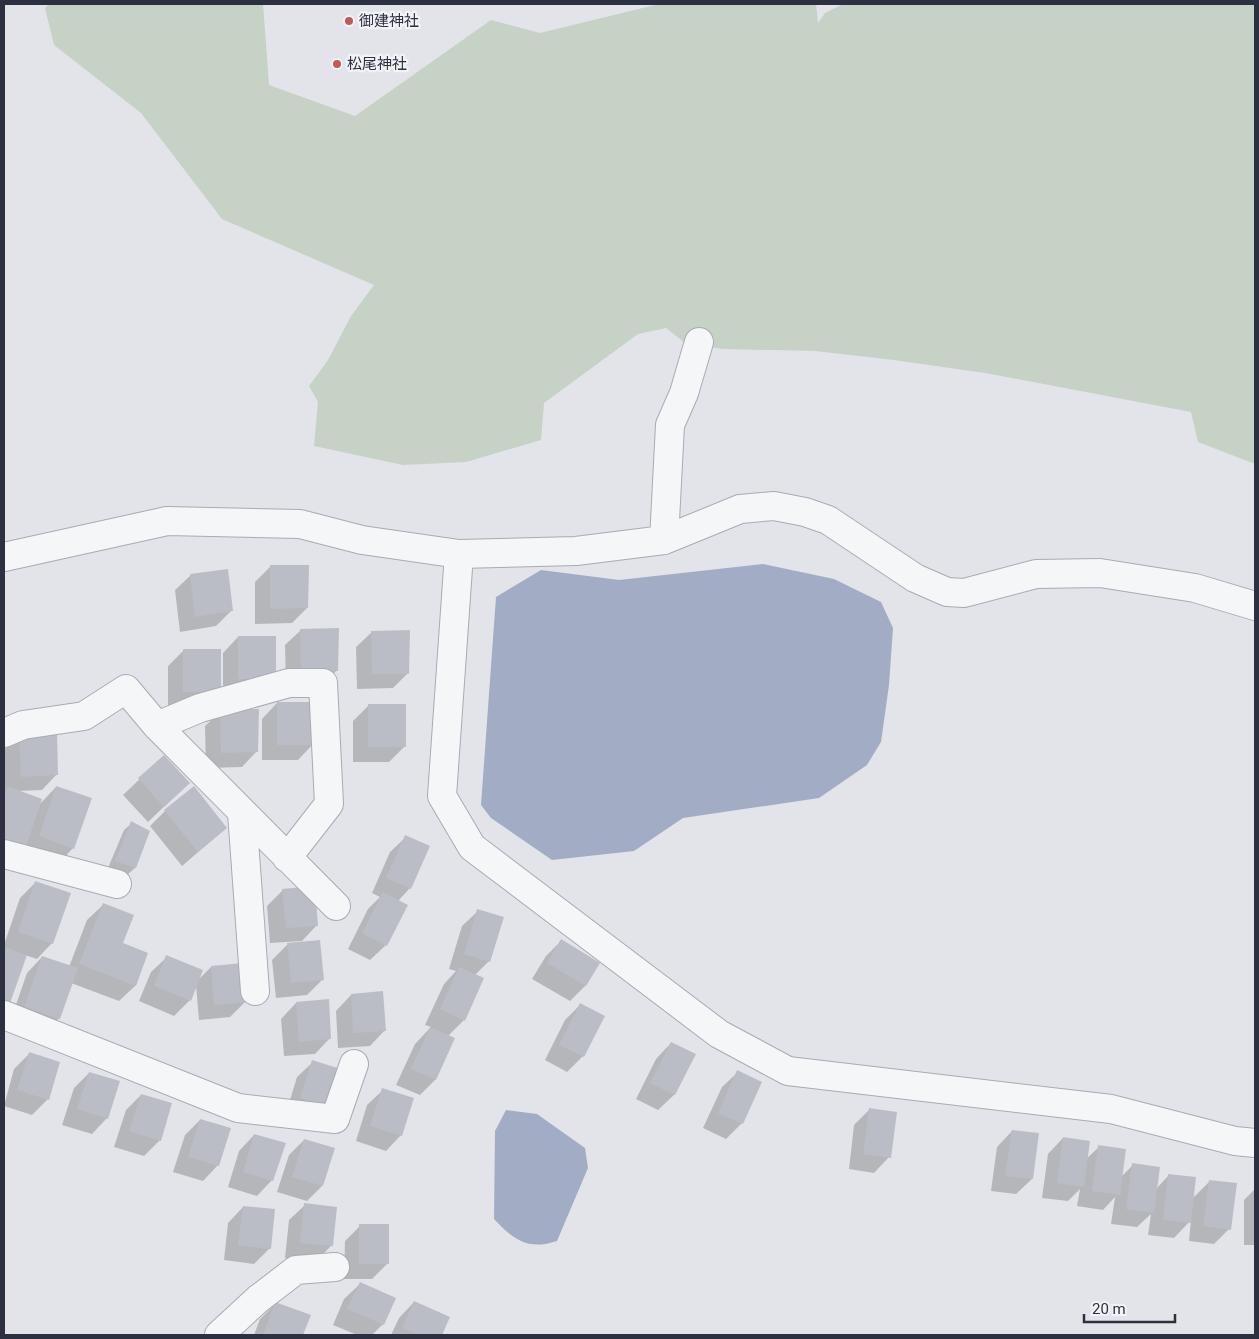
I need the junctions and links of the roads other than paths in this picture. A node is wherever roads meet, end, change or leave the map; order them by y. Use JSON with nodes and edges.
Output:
{"nodes":[{"id":1,"x":699,"y":342,"type":"dead end"},
{"id":2,"x":664,"y":540,"type":"junction"},
{"id":3,"x":459,"y":554,"type":"junction"},
{"id":4,"x":4,"y":557,"type":"edge"},
{"id":5,"x":1255,"y":606,"type":"edge"},
{"id":6,"x":157,"y":726,"type":"junction"},
{"id":7,"x":4,"y":733,"type":"edge"},
{"id":8,"x":242,"y":813,"type":"junction"},
{"id":9,"x":4,"y":854,"type":"edge"},
{"id":10,"x":287,"y":858,"type":"junction"},
{"id":11,"x":117,"y":884,"type":"dead end"},
{"id":12,"x":336,"y":906,"type":"dead end"},
{"id":13,"x":255,"y":991,"type":"dead end"},
{"id":14,"x":4,"y":1015,"type":"edge"},
{"id":15,"x":354,"y":1064,"type":"dead end"},
{"id":16,"x":1255,"y":1143,"type":"edge"},
{"id":17,"x":335,"y":1267,"type":"dead end"},
{"id":18,"x":219,"y":1335,"type":"edge"}],
"edges":[{"from":1,"to":2,"type":"street"},
{"from":2,"to":3,"type":"street"},
{"from":2,"to":5,"type":"street"},
{"from":3,"to":4,"type":"street"},
{"from":3,"to":16,"type":"street"},
{"from":6,"to":7,"type":"street"},
{"from":6,"to":8,"type":"street"},
{"from":6,"to":10,"type":"street"},
{"from":8,"to":10,"type":"street"},
{"from":8,"to":13,"type":"street"},
{"from":9,"to":11,"type":"street"},
{"from":10,"to":12,"type":"street"},
{"from":14,"to":15,"type":"street"},
{"from":17,"to":18,"type":"street"}]}
